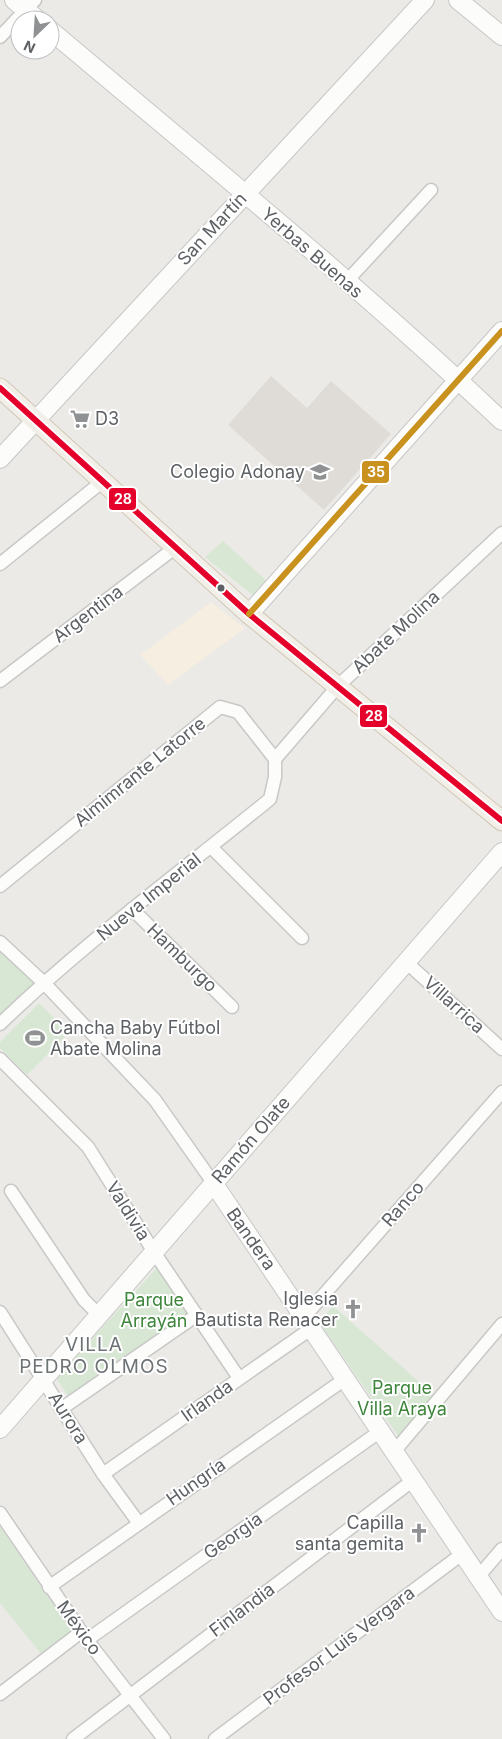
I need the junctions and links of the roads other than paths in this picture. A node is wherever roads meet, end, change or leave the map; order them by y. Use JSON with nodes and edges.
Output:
{"nodes":[{"id":1,"x":425,"y":0,"type":"edge"},
{"id":2,"x":458,"y":0,"type":"edge"},
{"id":3,"x":28,"y":7,"type":"edge"},
{"id":4,"x":502,"y":36,"type":"edge"},
{"id":5,"x":0,"y":37,"type":"edge"},
{"id":6,"x":60,"y":38,"type":"edge"},
{"id":7,"x":432,"y":190,"type":"dead end"},
{"id":8,"x":245,"y":194,"type":"junction"},
{"id":9,"x":346,"y":282,"type":"junction"},
{"id":10,"x":502,"y":331,"type":"edge"},
{"id":11,"x":457,"y":379,"type":"junction"},
{"id":12,"x":0,"y":388,"type":"edge"},
{"id":13,"x":36,"y":420,"type":"junction"},
{"id":14,"x":502,"y":421,"type":"edge"},
{"id":15,"x":0,"y":459,"type":"edge"},
{"id":16,"x":103,"y":481,"type":"junction"},
{"id":17,"x":502,"y":533,"type":"edge"},
{"id":18,"x":176,"y":547,"type":"junction"},
{"id":19,"x":0,"y":564,"type":"edge"},
{"id":20,"x":250,"y":614,"type":"junction"},
{"id":21,"x":0,"y":681,"type":"edge"},
{"id":22,"x":338,"y":686,"type":"junction"},
{"id":23,"x":275,"y":759,"type":"junction"},
{"id":24,"x":502,"y":821,"type":"edge"},
{"id":25,"x":211,"y":847,"type":"junction"},
{"id":26,"x":502,"y":852,"type":"edge"},
{"id":27,"x":0,"y":886,"type":"edge"},
{"id":28,"x":132,"y":909,"type":"junction"},
{"id":29,"x":302,"y":938,"type":"dead end"},
{"id":30,"x":0,"y":942,"type":"edge"},
{"id":31,"x":406,"y":962,"type":"junction"},
{"id":32,"x":44,"y":983,"type":"junction"},
{"id":33,"x":232,"y":1006,"type":"dead end"},
{"id":34,"x":0,"y":1024,"type":"edge"},
{"id":35,"x":502,"y":1049,"type":"edge"},
{"id":36,"x":0,"y":1059,"type":"edge"},
{"id":37,"x":502,"y":1092,"type":"edge"},
{"id":38,"x":214,"y":1184,"type":"junction"},
{"id":39,"x":11,"y":1191,"type":"dead end"},
{"id":40,"x":154,"y":1252,"type":"junction"},
{"id":41,"x":0,"y":1312,"type":"edge"},
{"id":42,"x":99,"y":1315,"type":"junction"},
{"id":43,"x":197,"y":1315,"type":"junction"},
{"id":44,"x":308,"y":1322,"type":"junction"},
{"id":45,"x":502,"y":1324,"type":"edge"},
{"id":46,"x":239,"y":1378,"type":"junction"},
{"id":47,"x":44,"y":1379,"type":"junction"},
{"id":48,"x":345,"y":1379,"type":"junction"},
{"id":49,"x":61,"y":1409,"type":"junction"},
{"id":50,"x":0,"y":1429,"type":"edge"},
{"id":51,"x":380,"y":1432,"type":"junction"},
{"id":52,"x":394,"y":1453,"type":"junction"},
{"id":53,"x":103,"y":1474,"type":"junction"},
{"id":54,"x":412,"y":1481,"type":"junction"},
{"id":55,"x":0,"y":1513,"type":"edge"},
{"id":56,"x":138,"y":1522,"type":"junction"},
{"id":57,"x":502,"y":1549,"type":"edge"},
{"id":58,"x":462,"y":1554,"type":"junction"},
{"id":59,"x":478,"y":1577,"type":"junction"},
{"id":60,"x":49,"y":1586,"type":"junction"},
{"id":61,"x":502,"y":1612,"type":"edge"},
{"id":62,"x":84,"y":1636,"type":"junction"},
{"id":63,"x":0,"y":1694,"type":"edge"},
{"id":64,"x":130,"y":1695,"type":"junction"},
{"id":65,"x":73,"y":1739,"type":"edge"},
{"id":66,"x":164,"y":1739,"type":"edge"},
{"id":67,"x":215,"y":1739,"type":"edge"}],
"edges":[{"from":1,"to":8,"type":"street","name":"San Martín"},
{"from":2,"to":4,"type":"street"},
{"from":3,"to":5,"type":"street"},
{"from":6,"to":8,"type":"street","name":"Yerbas Buenas"},
{"from":7,"to":9,"type":"street"},
{"from":8,"to":9,"type":"street","name":"Yerbas Buenas"},
{"from":8,"to":13,"type":"street","name":"San Martín"},
{"from":9,"to":11,"type":"street","name":"Yerbas Buenas"},
{"from":10,"to":11,"type":"street"},
{"from":11,"to":14,"type":"street","name":"Yerbas Buenas"},
{"from":11,"to":20,"type":"street"},
{"from":12,"to":13,"type":"main road"},
{"from":13,"to":15,"type":"street","name":"San Martín"},
{"from":13,"to":16,"type":"main road"},
{"from":16,"to":18,"type":"main road"},
{"from":16,"to":19,"type":"street"},
{"from":17,"to":22,"type":"street","name":"Abate Molina"},
{"from":18,"to":20,"type":"main road"},
{"from":18,"to":21,"type":"street","name":"Argentina"},
{"from":20,"to":22,"type":"main road"},
{"from":22,"to":23,"type":"street","name":"Abate Molina"},
{"from":22,"to":24,"type":"main road"},
{"from":23,"to":25,"type":"street","name":"Nueva Imperial"},
{"from":23,"to":27,"type":"street","name":"Almimrante Latorre"},
{"from":25,"to":28,"type":"street","name":"Nueva Imperial"},
{"from":25,"to":29,"type":"street"},
{"from":26,"to":31,"type":"street","name":"Ramón Olate"},
{"from":28,"to":32,"type":"street","name":"Nueva Imperial"},
{"from":28,"to":33,"type":"street","name":"Hamburgo"},
{"from":30,"to":32,"type":"street","name":"Bandera"},
{"from":31,"to":35,"type":"street","name":"Villarrica"},
{"from":31,"to":38,"type":"street","name":"Ramón Olate"},
{"from":32,"to":34,"type":"street","name":"Nueva Imperial"},
{"from":32,"to":38,"type":"street","name":"Bandera"},
{"from":36,"to":40,"type":"street","name":"Valdivia"},
{"from":37,"to":44,"type":"street","name":"Ranco"},
{"from":38,"to":40,"type":"street","name":"Ramón Olate"},
{"from":38,"to":44,"type":"street","name":"Bandera"},
{"from":39,"to":42,"type":"street"},
{"from":40,"to":42,"type":"street","name":"Ramón Olate"},
{"from":40,"to":43,"type":"street","name":"Valdivia"},
{"from":41,"to":47,"type":"street","name":"Aurora"},
{"from":42,"to":47,"type":"street","name":"Ramón Olate"},
{"from":43,"to":46,"type":"street","name":"Valdivia"},
{"from":43,"to":49,"type":"street"},
{"from":44,"to":46,"type":"street","name":"Irlanda"},
{"from":44,"to":48,"type":"street","name":"Bandera"},
{"from":45,"to":52,"type":"street"},
{"from":46,"to":53,"type":"street","name":"Irlanda"},
{"from":47,"to":49,"type":"street","name":"Aurora"},
{"from":47,"to":50,"type":"street","name":"Ramón Olate"},
{"from":48,"to":51,"type":"street","name":"Bandera"},
{"from":48,"to":56,"type":"street","name":"Hungría"},
{"from":49,"to":53,"type":"street","name":"Aurora"},
{"from":51,"to":52,"type":"street","name":"Bandera"},
{"from":51,"to":62,"type":"street","name":"Georgia"},
{"from":52,"to":54,"type":"street","name":"Bandera"},
{"from":53,"to":56,"type":"street","name":"Aurora"},
{"from":54,"to":58,"type":"street","name":"Bandera"},
{"from":54,"to":64,"type":"street","name":"Finlandia"},
{"from":55,"to":60,"type":"street","name":"México"},
{"from":56,"to":60,"type":"street","name":"Hungría"},
{"from":57,"to":59,"type":"street"},
{"from":58,"to":59,"type":"street","name":"Bandera"},
{"from":58,"to":67,"type":"street","name":"Profesor Luis Vergara"},
{"from":59,"to":61,"type":"street","name":"Bandera"},
{"from":60,"to":62,"type":"street","name":"México"},
{"from":62,"to":63,"type":"street","name":"Georgia"},
{"from":62,"to":64,"type":"street","name":"México"},
{"from":64,"to":65,"type":"street","name":"Finlandia"},
{"from":64,"to":66,"type":"street","name":"México"}]}
